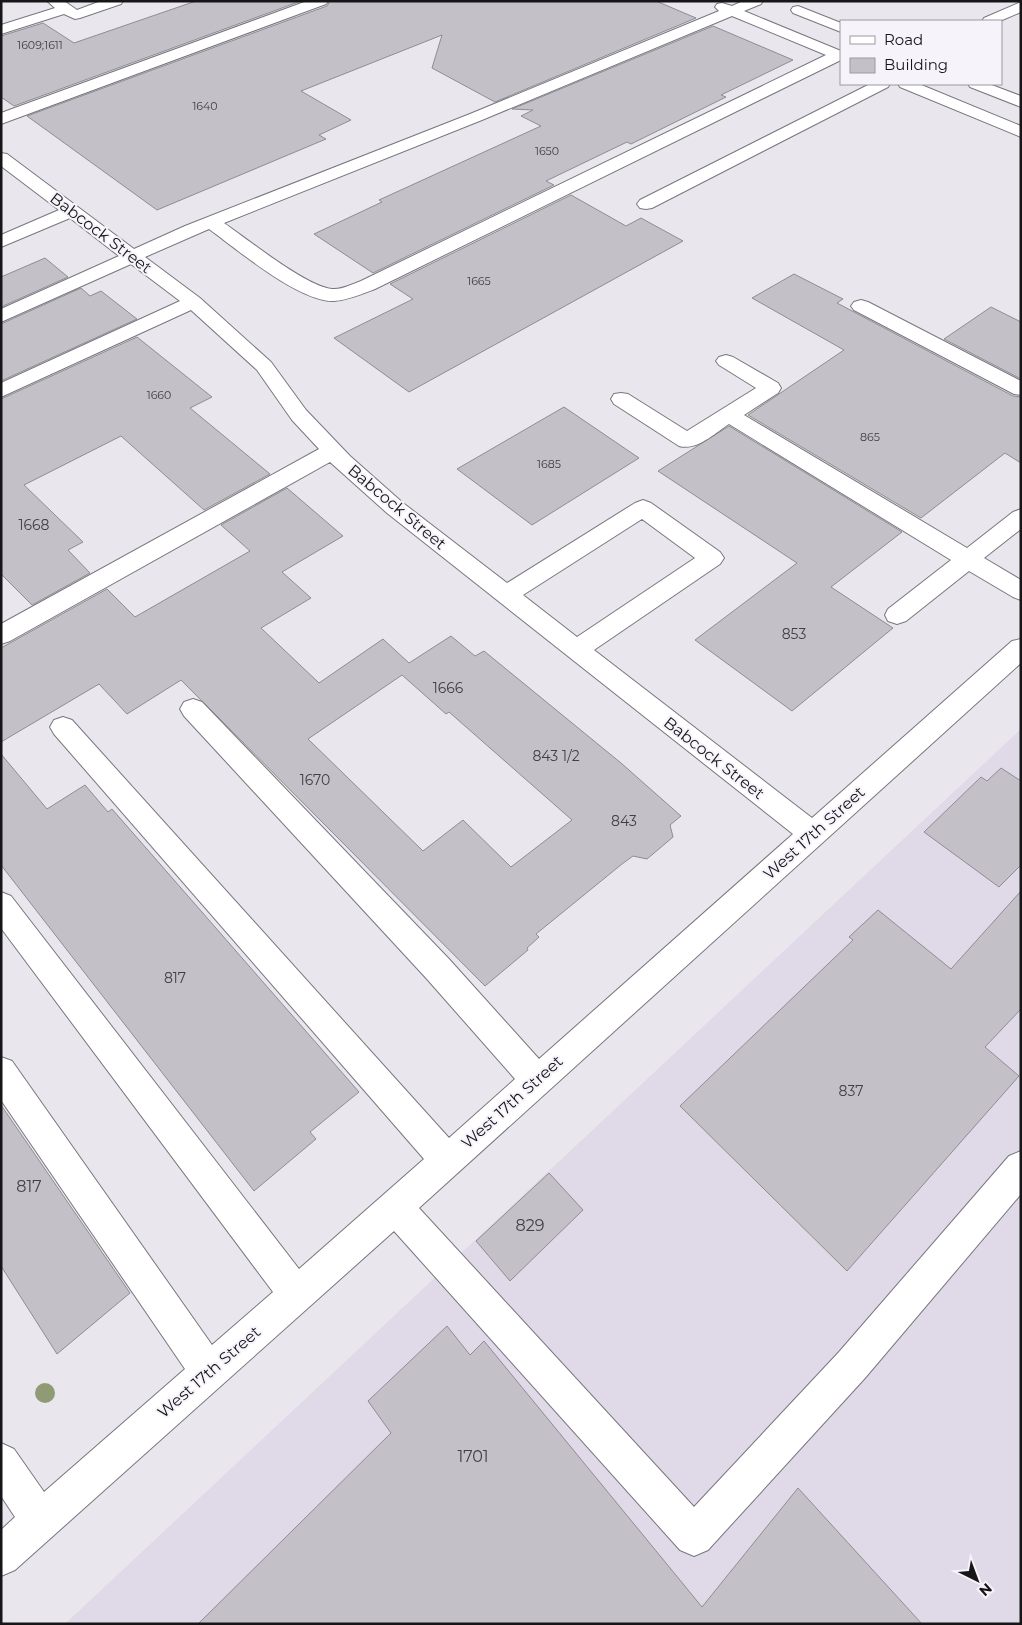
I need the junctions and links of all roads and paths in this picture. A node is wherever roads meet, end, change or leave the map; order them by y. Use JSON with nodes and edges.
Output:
{"nodes":[{"id":1,"x":116,"y":1,"type":"edge"},
{"id":2,"x":321,"y":1,"type":"edge"},
{"id":3,"x":710,"y":1,"type":"edge"},
{"id":4,"x":756,"y":1,"type":"edge"},
{"id":5,"x":817,"y":1,"type":"edge"},
{"id":6,"x":60,"y":5,"type":"edge"},
{"id":7,"x":1021,"y":6,"type":"edge"},
{"id":8,"x":733,"y":11,"type":"junction"},
{"id":9,"x":991,"y":20,"type":"edge"},
{"id":10,"x":840,"y":28,"type":"edge"},
{"id":11,"x":1,"y":30,"type":"edge"},
{"id":12,"x":839,"y":56,"type":"edge"},
{"id":13,"x":880,"y":85,"type":"edge"},
{"id":14,"x":908,"y":85,"type":"edge"},
{"id":15,"x":978,"y":85,"type":"edge"},
{"id":16,"x":1021,"y":102,"type":"edge"},
{"id":17,"x":1,"y":119,"type":"edge"},
{"id":18,"x":1021,"y":132,"type":"edge"},
{"id":19,"x":1,"y":158,"type":"edge"},
{"id":20,"x":646,"y":204,"type":"dead end"},
{"id":21,"x":72,"y":211,"type":"junction"},
{"id":22,"x":211,"y":222,"type":"junction"},
{"id":23,"x":1,"y":242,"type":"edge"},
{"id":24,"x":133,"y":256,"type":"junction"},
{"id":25,"x":193,"y":302,"type":"junction"},
{"id":26,"x":861,"y":306,"type":"dead end"},
{"id":27,"x":1,"y":316,"type":"edge"},
{"id":28,"x":726,"y":361,"type":"dead end"},
{"id":29,"x":1021,"y":389,"type":"edge"},
{"id":30,"x":1,"y":392,"type":"edge"},
{"id":31,"x":622,"y":399,"type":"dead end"},
{"id":32,"x":729,"y":415,"type":"junction"},
{"id":33,"x":333,"y":451,"type":"junction"},
{"id":34,"x":1021,"y":516,"type":"edge"},
{"id":35,"x":967,"y":558,"type":"junction"},
{"id":36,"x":1021,"y":591,"type":"edge"},
{"id":37,"x":506,"y":595,"type":"junction"},
{"id":38,"x":897,"y":615,"type":"dead end"},
{"id":39,"x":1,"y":635,"type":"edge"},
{"id":40,"x":1021,"y":648,"type":"edge"},
{"id":41,"x":576,"y":650,"type":"junction"},
{"id":42,"x":193,"y":709,"type":"dead end"},
{"id":43,"x":63,"y":727,"type":"dead end"},
{"id":44,"x":813,"y":834,"type":"junction"},
{"id":45,"x":1,"y":904,"type":"edge"},
{"id":46,"x":1,"y":1072,"type":"edge"},
{"id":47,"x":537,"y":1080,"type":"junction"},
{"id":48,"x":447,"y":1160,"type":"junction"},
{"id":49,"x":1021,"y":1168,"type":"edge"},
{"id":50,"x":395,"y":1207,"type":"junction"},
{"id":51,"x":297,"y":1295,"type":"junction"},
{"id":52,"x":209,"y":1372,"type":"junction"},
{"id":53,"x":1,"y":1462,"type":"edge"},
{"id":54,"x":40,"y":1521,"type":"junction"},
{"id":55,"x":1,"y":1556,"type":"edge"}],
"edges":[{"from":1,"to":6,"type":"street"},
{"from":2,"to":17,"type":"street"},
{"from":3,"to":8,"type":"street"},
{"from":4,"to":8,"type":"street"},
{"from":5,"to":10,"type":"street"},
{"from":6,"to":11,"type":"street"},
{"from":7,"to":9,"type":"street"},
{"from":8,"to":12,"type":"street"},
{"from":8,"to":22,"type":"street"},
{"from":12,"to":22,"type":"street"},
{"from":13,"to":20,"type":"street"},
{"from":14,"to":18,"type":"street"},
{"from":15,"to":16,"type":"street"},
{"from":19,"to":21,"type":"street","name":"Babcock Street"},
{"from":21,"to":23,"type":"street"},
{"from":21,"to":24,"type":"street","name":"Babcock Street"},
{"from":22,"to":24,"type":"street"},
{"from":24,"to":25,"type":"street","name":"Babcock Street"},
{"from":24,"to":27,"type":"street"},
{"from":25,"to":30,"type":"street"},
{"from":25,"to":33,"type":"street","name":"Babcock Street"},
{"from":26,"to":29,"type":"street"},
{"from":28,"to":32,"type":"street"},
{"from":31,"to":32,"type":"street"},
{"from":32,"to":35,"type":"street"},
{"from":33,"to":37,"type":"street","name":"Babcock Street"},
{"from":33,"to":39,"type":"street"},
{"from":34,"to":35,"type":"street"},
{"from":35,"to":36,"type":"street"},
{"from":35,"to":38,"type":"street"},
{"from":37,"to":41,"type":"street","name":"Babcock Street"},
{"from":37,"to":41,"type":"street"},
{"from":40,"to":44,"type":"street","name":"West 17th Street"},
{"from":41,"to":44,"type":"street","name":"Babcock Street"},
{"from":42,"to":47,"type":"street"},
{"from":43,"to":48,"type":"street"},
{"from":44,"to":47,"type":"street","name":"West 17th Street"},
{"from":45,"to":51,"type":"street"},
{"from":46,"to":52,"type":"street"},
{"from":47,"to":48,"type":"street","name":"West 17th Street"},
{"from":48,"to":50,"type":"street","name":"West 17th Street"},
{"from":49,"to":50,"type":"street"},
{"from":50,"to":51,"type":"street","name":"West 17th Street"},
{"from":51,"to":52,"type":"street","name":"West 17th Street"},
{"from":52,"to":54,"type":"street","name":"West 17th Street"},
{"from":53,"to":54,"type":"street"},
{"from":54,"to":55,"type":"street","name":"West 17th Street"}]}
